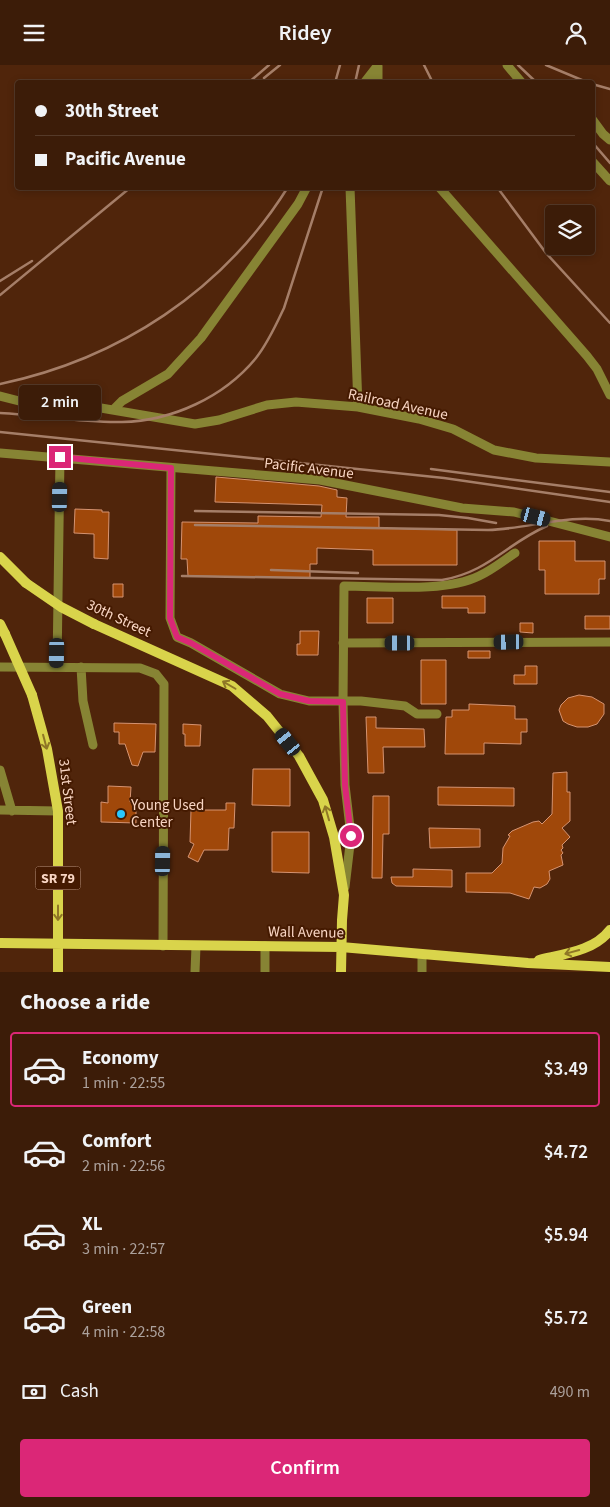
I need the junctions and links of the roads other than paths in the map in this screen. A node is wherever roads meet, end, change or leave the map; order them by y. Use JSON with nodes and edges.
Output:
{"nodes":[{"id":1,"x":378,"y":65,"type":"edge"},
{"id":2,"x":506,"y":65,"type":"edge"},
{"id":3,"x":366,"y":80,"type":"edge"},
{"id":4,"x":378,"y":80,"type":"edge"},
{"id":5,"x":519,"y":80,"type":"edge"},
{"id":6,"x":595,"y":123,"type":"edge"},
{"id":7,"x":610,"y":140,"type":"edge"},
{"id":8,"x":595,"y":164,"type":"edge"},
{"id":9,"x":610,"y":181,"type":"edge"},
{"id":10,"x":305,"y":190,"type":"edge"},
{"id":11,"x":350,"y":190,"type":"edge"},
{"id":12,"x":442,"y":190,"type":"edge"},
{"id":13,"x":610,"y":395,"type":"edge"},
{"id":14,"x":0,"y":396,"type":"edge"},
{"id":15,"x":358,"y":407,"type":"junction"},
{"id":16,"x":113,"y":410,"type":"junction"},
{"id":17,"x":0,"y":453,"type":"edge"},
{"id":18,"x":60,"y":457,"type":"junction"},
{"id":19,"x":610,"y":462,"type":"edge"},
{"id":20,"x":171,"y":468,"type":"junction"},
{"id":21,"x":610,"y":537,"type":"edge"},
{"id":22,"x":515,"y":553,"type":"dead end"},
{"id":23,"x":0,"y":557,"type":"edge"},
{"id":24,"x":2,"y":629,"type":"edge"},
{"id":25,"x":610,"y":641,"type":"edge"},
{"id":26,"x":344,"y":643,"type":"junction"},
{"id":27,"x":0,"y":667,"type":"edge"},
{"id":28,"x":57,"y":667,"type":"junction"},
{"id":29,"x":81,"y":667,"type":"junction"},
{"id":30,"x":343,"y":702,"type":"junction"},
{"id":31,"x":437,"y":714,"type":"dead end"},
{"id":32,"x":94,"y":745,"type":"dead end"},
{"id":33,"x":0,"y":770,"type":"edge"},
{"id":34,"x":0,"y":810,"type":"edge"},
{"id":35,"x":12,"y":811,"type":"junction"},
{"id":36,"x":58,"y":811,"type":"junction"},
{"id":37,"x":344,"y":895,"type":"junction"},
{"id":38,"x":610,"y":930,"type":"edge"},
{"id":39,"x":0,"y":943,"type":"edge"},
{"id":40,"x":58,"y":945,"type":"junction"},
{"id":41,"x":163,"y":946,"type":"junction"},
{"id":42,"x":196,"y":946,"type":"junction"},
{"id":43,"x":265,"y":946,"type":"junction"},
{"id":44,"x":341,"y":947,"type":"junction"},
{"id":45,"x":422,"y":954,"type":"junction"},
{"id":46,"x":528,"y":963,"type":"junction"},
{"id":47,"x":610,"y":967,"type":"edge"},
{"id":48,"x":58,"y":972,"type":"edge"},
{"id":49,"x":195,"y":972,"type":"edge"},
{"id":50,"x":265,"y":972,"type":"edge"},
{"id":51,"x":341,"y":972,"type":"edge"},
{"id":52,"x":422,"y":972,"type":"edge"}],
"edges":[{"from":1,"to":3,"type":"street"},
{"from":1,"to":4,"type":"street"},
{"from":2,"to":5,"type":"street"},
{"from":6,"to":7,"type":"street"},
{"from":8,"to":9,"type":"street"},
{"from":10,"to":16,"type":"street"},
{"from":11,"to":15,"type":"street"},
{"from":12,"to":13,"type":"street"},
{"from":14,"to":16,"type":"street","name":"Railroad Avenue"},
{"from":15,"to":16,"type":"street","name":"Railroad Avenue"},
{"from":15,"to":19,"type":"street","name":"Railroad Avenue"},
{"from":17,"to":18,"type":"street","name":"Pacific Avenue"},
{"from":18,"to":20,"type":"street","name":"Pacific Avenue"},
{"from":18,"to":28,"type":"street"},
{"from":20,"to":21,"type":"street","name":"Pacific Avenue"},
{"from":20,"to":30,"type":"street"},
{"from":22,"to":26,"type":"street","name":"30th Street"},
{"from":37,"to":23,"type":"main road","name":"30th Street","one_way":true,"bridge":true},
{"from":24,"to":36,"type":"main road","name":"31st Street","number":"SR 79","one_way":true,"bridge":true},
{"from":25,"to":26,"type":"street"},
{"from":26,"to":30,"type":"street","name":"30th Street"},
{"from":27,"to":28,"type":"street"},
{"from":28,"to":29,"type":"street"},
{"from":29,"to":32,"type":"street"},
{"from":29,"to":41,"type":"street"},
{"from":30,"to":31,"type":"street"},
{"from":30,"to":37,"type":"street","name":"30th Street"},
{"from":33,"to":35,"type":"street"},
{"from":34,"to":35,"type":"street"},
{"from":35,"to":36,"type":"street"},
{"from":36,"to":40,"type":"main road","name":"31st Street","number":"SR 79","one_way":true},
{"from":37,"to":44,"type":"main road","name":"30th Street"},
{"from":38,"to":46,"type":"main road","one_way":true},
{"from":39,"to":40,"type":"main road","name":"Wall Avenue"},
{"from":40,"to":41,"type":"main road","name":"Wall Avenue"},
{"from":40,"to":48,"type":"main road","name":"31st Street","number":"SR 79"},
{"from":41,"to":42,"type":"main road","name":"Wall Avenue"},
{"from":42,"to":43,"type":"main road","name":"Wall Avenue"},
{"from":42,"to":49,"type":"street"},
{"from":43,"to":44,"type":"main road","name":"Wall Avenue"},
{"from":43,"to":50,"type":"street"},
{"from":44,"to":45,"type":"main road","name":"Wall Avenue"},
{"from":44,"to":51,"type":"main road","name":"30th Street"},
{"from":45,"to":46,"type":"main road","name":"Wall Avenue"},
{"from":45,"to":52,"type":"street"},
{"from":46,"to":47,"type":"main road","name":"Wall Avenue"}]}
